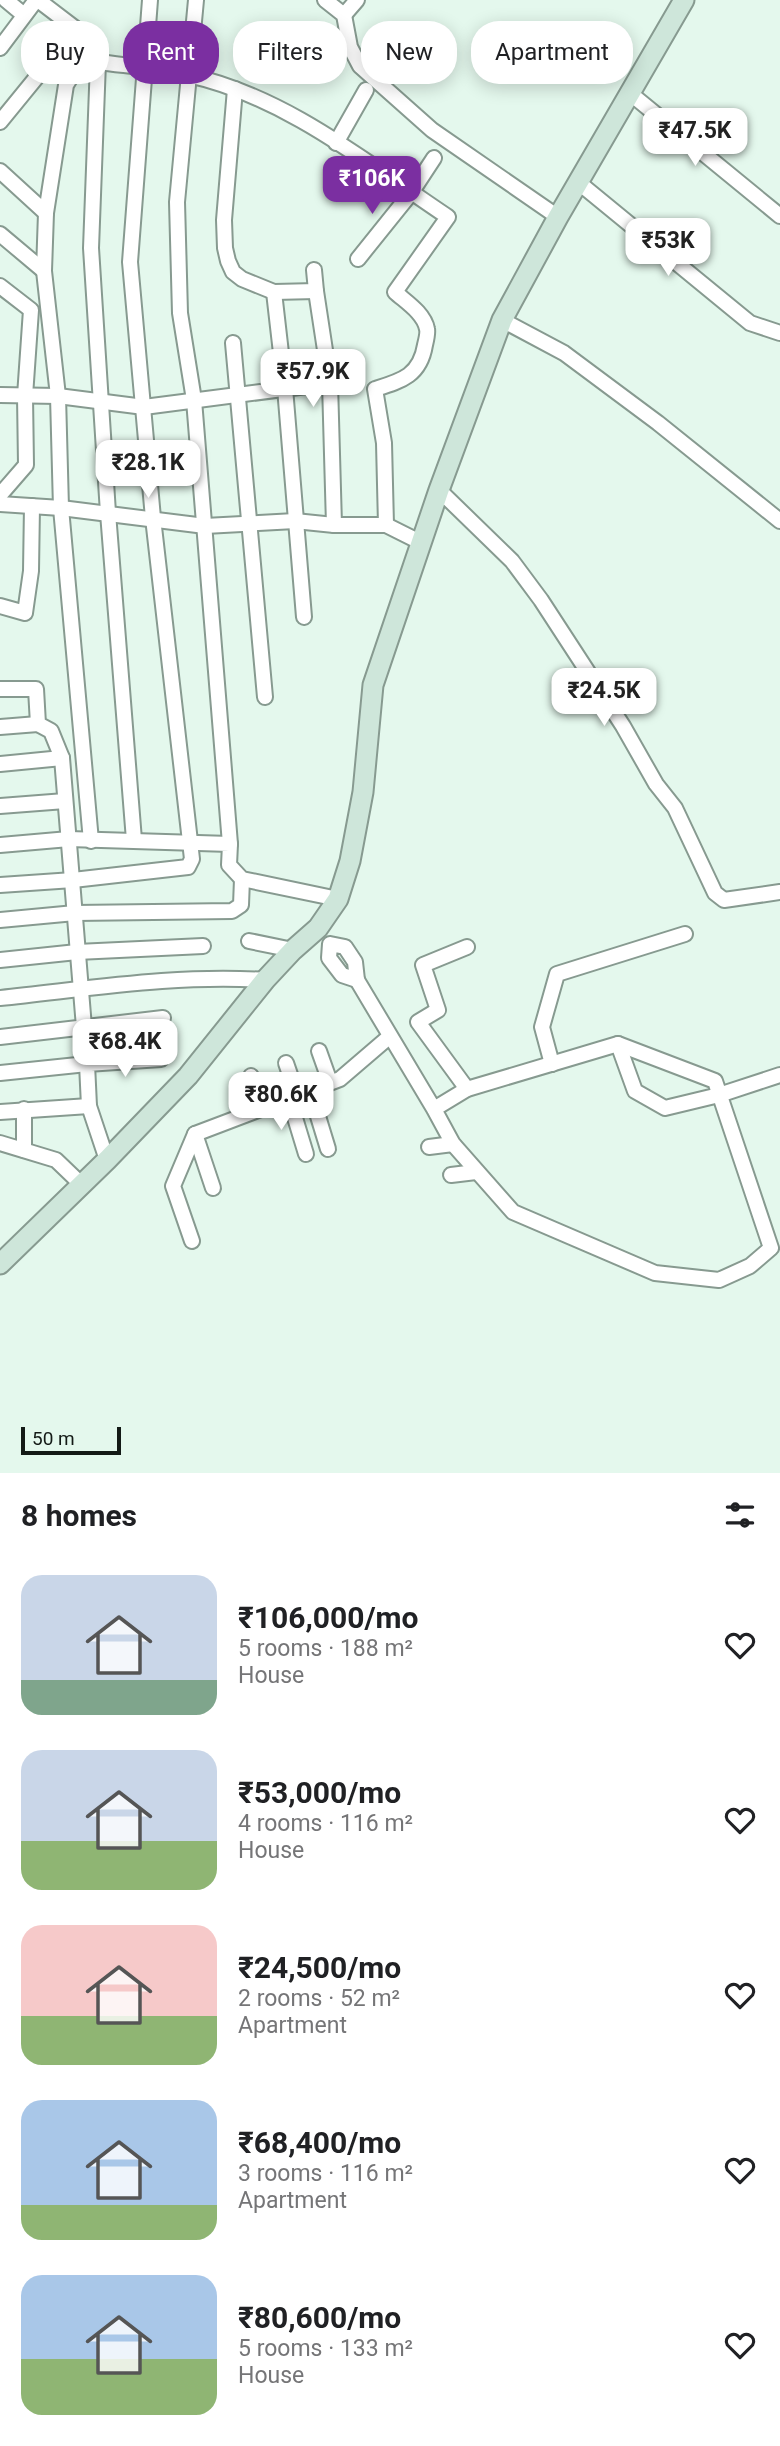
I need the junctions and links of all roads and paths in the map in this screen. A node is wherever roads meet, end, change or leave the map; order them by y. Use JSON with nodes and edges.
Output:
{"nodes":[{"id":1,"x":6,"y":0,"type":"edge"},
{"id":2,"x":37,"y":0,"type":"edge"},
{"id":3,"x":150,"y":0,"type":"edge"},
{"id":4,"x":197,"y":0,"type":"edge"},
{"id":5,"x":325,"y":0,"type":"edge"},
{"id":6,"x":357,"y":0,"type":"edge"},
{"id":7,"x":684,"y":0,"type":"edge"},
{"id":8,"x":24,"y":15,"type":"junction"},
{"id":9,"x":344,"y":15,"type":"junction"},
{"id":10,"x":65,"y":21,"type":"edge"},
{"id":11,"x":149,"y":21,"type":"edge"},
{"id":12,"x":194,"y":21,"type":"edge"},
{"id":13,"x":0,"y":47,"type":"edge"},
{"id":14,"x":30,"y":84,"type":"edge"},
{"id":15,"x":67,"y":84,"type":"edge"},
{"id":16,"x":97,"y":84,"type":"edge"},
{"id":17,"x":145,"y":84,"type":"edge"},
{"id":18,"x":187,"y":84,"type":"edge"},
{"id":19,"x":218,"y":84,"type":"edge"},
{"id":20,"x":235,"y":89,"type":"junction"},
{"id":21,"x":366,"y":90,"type":"dead end"},
{"id":22,"x":631,"y":94,"type":"junction"},
{"id":23,"x":1,"y":118,"type":"edge"},
{"id":24,"x":337,"y":143,"type":"junction"},
{"id":25,"x":434,"y":158,"type":"dead end"},
{"id":26,"x":0,"y":171,"type":"edge"},
{"id":27,"x":578,"y":182,"type":"junction"},
{"id":28,"x":411,"y":193,"type":"junction"},
{"id":29,"x":46,"y":214,"type":"junction"},
{"id":30,"x":780,"y":216,"type":"edge"},
{"id":31,"x":558,"y":217,"type":"junction"},
{"id":32,"x":0,"y":234,"type":"edge"},
{"id":33,"x":358,"y":259,"type":"dead end"},
{"id":34,"x":314,"y":270,"type":"dead end"},
{"id":35,"x":44,"y":271,"type":"junction"},
{"id":36,"x":0,"y":286,"type":"edge"},
{"id":37,"x":316,"y":291,"type":"junction"},
{"id":38,"x":274,"y":292,"type":"junction"},
{"id":39,"x":502,"y":320,"type":"junction"},
{"id":40,"x":780,"y":333,"type":"edge"},
{"id":41,"x":233,"y":343,"type":"dead end"},
{"id":42,"x":330,"y":383,"type":"junction"},
{"id":43,"x":285,"y":388,"type":"junction"},
{"id":44,"x":239,"y":394,"type":"junction"},
{"id":45,"x":0,"y":395,"type":"edge"},
{"id":46,"x":25,"y":396,"type":"junction"},
{"id":47,"x":58,"y":396,"type":"junction"},
{"id":48,"x":194,"y":400,"type":"junction"},
{"id":49,"x":101,"y":403,"type":"junction"},
{"id":50,"x":144,"y":407,"type":"junction"},
{"id":51,"x":439,"y":490,"type":"junction"},
{"id":52,"x":0,"y":495,"type":"edge"},
{"id":53,"x":0,"y":504,"type":"edge"},
{"id":54,"x":32,"y":506,"type":"junction"},
{"id":55,"x":61,"y":508,"type":"junction"},
{"id":56,"x":108,"y":513,"type":"junction"},
{"id":57,"x":153,"y":519,"type":"junction"},
{"id":58,"x":295,"y":521,"type":"junction"},
{"id":59,"x":780,"y":522,"type":"edge"},
{"id":60,"x":250,"y":524,"type":"junction"},
{"id":61,"x":334,"y":525,"type":"junction"},
{"id":62,"x":386,"y":525,"type":"junction"},
{"id":63,"x":205,"y":526,"type":"junction"},
{"id":64,"x":422,"y":543,"type":"junction"},
{"id":65,"x":0,"y":606,"type":"edge"},
{"id":66,"x":304,"y":617,"type":"dead end"},
{"id":67,"x":0,"y":689,"type":"edge"},
{"id":68,"x":265,"y":697,"type":"dead end"},
{"id":69,"x":38,"y":724,"type":"junction"},
{"id":70,"x":0,"y":727,"type":"edge"},
{"id":71,"x":62,"y":758,"type":"junction"},
{"id":72,"x":0,"y":764,"type":"edge"},
{"id":73,"x":65,"y":801,"type":"junction"},
{"id":74,"x":0,"y":806,"type":"edge"},
{"id":75,"x":69,"y":839,"type":"junction"},
{"id":76,"x":134,"y":840,"type":"junction"},
{"id":77,"x":91,"y":841,"type":"junction"},
{"id":78,"x":189,"y":841,"type":"junction"},
{"id":79,"x":230,"y":844,"type":"junction"},
{"id":80,"x":0,"y":845,"type":"edge"},
{"id":81,"x":242,"y":878,"type":"junction"},
{"id":82,"x":73,"y":880,"type":"junction"},
{"id":83,"x":0,"y":885,"type":"edge"},
{"id":84,"x":780,"y":892,"type":"edge"},
{"id":85,"x":338,"y":899,"type":"junction"},
{"id":86,"x":75,"y":913,"type":"junction"},
{"id":87,"x":0,"y":920,"type":"edge"},
{"id":88,"x":685,"y":934,"type":"dead end"},
{"id":89,"x":324,"y":936,"type":"junction"},
{"id":90,"x":249,"y":941,"type":"dead end"},
{"id":91,"x":203,"y":946,"type":"dead end"},
{"id":92,"x":467,"y":947,"type":"dead end"},
{"id":93,"x":293,"y":950,"type":"junction"},
{"id":94,"x":77,"y":952,"type":"junction"},
{"id":95,"x":0,"y":960,"type":"edge"},
{"id":96,"x":265,"y":980,"type":"junction"},
{"id":97,"x":80,"y":990,"type":"junction"},
{"id":98,"x":0,"y":998,"type":"edge"},
{"id":99,"x":163,"y":1018,"type":"dead end"},
{"id":100,"x":85,"y":1028,"type":"junction"},
{"id":101,"x":0,"y":1037,"type":"edge"},
{"id":102,"x":389,"y":1037,"type":"junction"},
{"id":103,"x":618,"y":1044,"type":"junction"},
{"id":104,"x":319,"y":1051,"type":"dead end"},
{"id":105,"x":161,"y":1059,"type":"dead end"},
{"id":106,"x":286,"y":1063,"type":"dead end"},
{"id":107,"x":87,"y":1064,"type":"junction"},
{"id":108,"x":552,"y":1064,"type":"junction"},
{"id":109,"x":0,"y":1073,"type":"edge"},
{"id":110,"x":780,"y":1075,"type":"edge"},
{"id":111,"x":251,"y":1076,"type":"dead end"},
{"id":112,"x":330,"y":1082,"type":"junction"},
{"id":113,"x":467,"y":1089,"type":"junction"},
{"id":114,"x":298,"y":1095,"type":"junction"},
{"id":115,"x":719,"y":1095,"type":"junction"},
{"id":116,"x":89,"y":1105,"type":"junction"},
{"id":117,"x":264,"y":1107,"type":"junction"},
{"id":118,"x":24,"y":1109,"type":"junction"},
{"id":119,"x":434,"y":1109,"type":"junction"},
{"id":120,"x":0,"y":1112,"type":"edge"},
{"id":121,"x":195,"y":1134,"type":"junction"},
{"id":122,"x":0,"y":1143,"type":"edge"},
{"id":123,"x":453,"y":1144,"type":"junction"},
{"id":124,"x":429,"y":1147,"type":"dead end"},
{"id":125,"x":328,"y":1149,"type":"dead end"},
{"id":126,"x":24,"y":1150,"type":"junction"},
{"id":127,"x":306,"y":1154,"type":"dead end"},
{"id":128,"x":107,"y":1160,"type":"junction"},
{"id":129,"x":476,"y":1171,"type":"junction"},
{"id":130,"x":451,"y":1175,"type":"dead end"},
{"id":131,"x":81,"y":1184,"type":"junction"},
{"id":132,"x":213,"y":1188,"type":"dead end"},
{"id":133,"x":192,"y":1241,"type":"dead end"},
{"id":134,"x":0,"y":1264,"type":"edge"}],
"edges":[{"from":1,"to":8,"type":"street"},
{"from":2,"to":8,"type":"street"},
{"from":2,"to":10,"type":"street"},
{"from":3,"to":11,"type":"street"},
{"from":4,"to":12,"type":"street"},
{"from":5,"to":9,"type":"street"},
{"from":6,"to":9,"type":"street"},
{"from":7,"to":22,"type":"street"},
{"from":8,"to":13,"type":"street"},
{"from":9,"to":31,"type":"street"},
{"from":14,"to":23,"type":"street"},
{"from":15,"to":29,"type":"street"},
{"from":16,"to":49,"type":"street"},
{"from":17,"to":50,"type":"street"},
{"from":18,"to":48,"type":"street"},
{"from":19,"to":20,"type":"street"},
{"from":20,"to":24,"type":"street"},
{"from":20,"to":38,"type":"street"},
{"from":21,"to":24,"type":"street"},
{"from":22,"to":27,"type":"street"},
{"from":22,"to":30,"type":"street"},
{"from":24,"to":28,"type":"street"},
{"from":25,"to":28,"type":"street"},
{"from":26,"to":29,"type":"street"},
{"from":27,"to":31,"type":"street"},
{"from":27,"to":40,"type":"street"},
{"from":28,"to":33,"type":"street"},
{"from":28,"to":62,"type":"street"},
{"from":29,"to":35,"type":"street"},
{"from":31,"to":39,"type":"street"},
{"from":32,"to":35,"type":"street"},
{"from":34,"to":37,"type":"street"},
{"from":35,"to":47,"type":"street"},
{"from":36,"to":46,"type":"street"},
{"from":37,"to":38,"type":"street"},
{"from":37,"to":42,"type":"street"},
{"from":38,"to":43,"type":"street"},
{"from":39,"to":51,"type":"street"},
{"from":39,"to":59,"type":"street"},
{"from":41,"to":44,"type":"street"},
{"from":42,"to":43,"type":"street"},
{"from":42,"to":61,"type":"street"},
{"from":43,"to":44,"type":"street"},
{"from":43,"to":58,"type":"street"},
{"from":44,"to":48,"type":"street"},
{"from":44,"to":60,"type":"street"},
{"from":45,"to":46,"type":"street"},
{"from":46,"to":47,"type":"street"},
{"from":46,"to":52,"type":"street"},
{"from":47,"to":49,"type":"street"},
{"from":47,"to":55,"type":"street"},
{"from":48,"to":50,"type":"street"},
{"from":48,"to":63,"type":"street"},
{"from":49,"to":50,"type":"street"},
{"from":49,"to":56,"type":"street"},
{"from":50,"to":57,"type":"street"},
{"from":51,"to":64,"type":"street"},
{"from":51,"to":84,"type":"street"},
{"from":53,"to":54,"type":"street"},
{"from":54,"to":55,"type":"street"},
{"from":54,"to":65,"type":"street"},
{"from":55,"to":56,"type":"street"},
{"from":55,"to":77,"type":"street"},
{"from":56,"to":57,"type":"street"},
{"from":56,"to":76,"type":"street"},
{"from":57,"to":63,"type":"street"},
{"from":57,"to":78,"type":"street"},
{"from":58,"to":60,"type":"street"},
{"from":58,"to":61,"type":"street"},
{"from":58,"to":66,"type":"street"},
{"from":60,"to":63,"type":"street"},
{"from":60,"to":68,"type":"street"},
{"from":61,"to":62,"type":"street"},
{"from":62,"to":64,"type":"street"},
{"from":63,"to":79,"type":"street"},
{"from":64,"to":85,"type":"street"},
{"from":67,"to":69,"type":"street"},
{"from":69,"to":70,"type":"street"},
{"from":69,"to":71,"type":"street"},
{"from":71,"to":72,"type":"street"},
{"from":71,"to":73,"type":"street"},
{"from":73,"to":74,"type":"street"},
{"from":73,"to":75,"type":"street"},
{"from":75,"to":77,"type":"street"},
{"from":75,"to":80,"type":"street"},
{"from":75,"to":82,"type":"street"},
{"from":76,"to":77,"type":"street"},
{"from":76,"to":78,"type":"street"},
{"from":78,"to":79,"type":"street"},
{"from":78,"to":82,"type":"street"},
{"from":79,"to":81,"type":"street"},
{"from":81,"to":85,"type":"street"},
{"from":81,"to":86,"type":"street"},
{"from":82,"to":83,"type":"street"},
{"from":82,"to":86,"type":"street"},
{"from":85,"to":89,"type":"street"},
{"from":86,"to":87,"type":"street"},
{"from":86,"to":94,"type":"street"},
{"from":88,"to":108,"type":"street"},
{"from":89,"to":93,"type":"street"},
{"from":89,"to":102,"type":"street"},
{"from":90,"to":93,"type":"street"},
{"from":91,"to":94,"type":"street"},
{"from":92,"to":113,"type":"street"},
{"from":93,"to":96,"type":"street"},
{"from":94,"to":95,"type":"street"},
{"from":94,"to":97,"type":"street"},
{"from":96,"to":97,"type":"street"},
{"from":96,"to":128,"type":"street"},
{"from":97,"to":98,"type":"street"},
{"from":97,"to":100,"type":"street"},
{"from":99,"to":100,"type":"street"},
{"from":100,"to":101,"type":"street"},
{"from":100,"to":107,"type":"street"},
{"from":102,"to":112,"type":"street"},
{"from":102,"to":119,"type":"street"},
{"from":103,"to":108,"type":"street"},
{"from":103,"to":115,"type":"street"},
{"from":103,"to":115,"type":"street"},
{"from":104,"to":112,"type":"street"},
{"from":105,"to":107,"type":"street"},
{"from":106,"to":114,"type":"street"},
{"from":107,"to":109,"type":"street"},
{"from":107,"to":116,"type":"street"},
{"from":108,"to":113,"type":"street"},
{"from":110,"to":115,"type":"street"},
{"from":111,"to":117,"type":"street"},
{"from":112,"to":114,"type":"street"},
{"from":113,"to":119,"type":"street"},
{"from":114,"to":117,"type":"street"},
{"from":114,"to":125,"type":"street"},
{"from":114,"to":127,"type":"street"},
{"from":115,"to":129,"type":"street"},
{"from":116,"to":118,"type":"street"},
{"from":116,"to":128,"type":"street"},
{"from":117,"to":121,"type":"street"},
{"from":118,"to":120,"type":"street"},
{"from":118,"to":126,"type":"street"},
{"from":119,"to":123,"type":"street"},
{"from":121,"to":132,"type":"street"},
{"from":121,"to":133,"type":"street"},
{"from":122,"to":126,"type":"street"},
{"from":123,"to":124,"type":"street"},
{"from":123,"to":129,"type":"street"},
{"from":126,"to":131,"type":"street"},
{"from":128,"to":131,"type":"street"},
{"from":129,"to":130,"type":"street"},
{"from":131,"to":134,"type":"street"}]}
